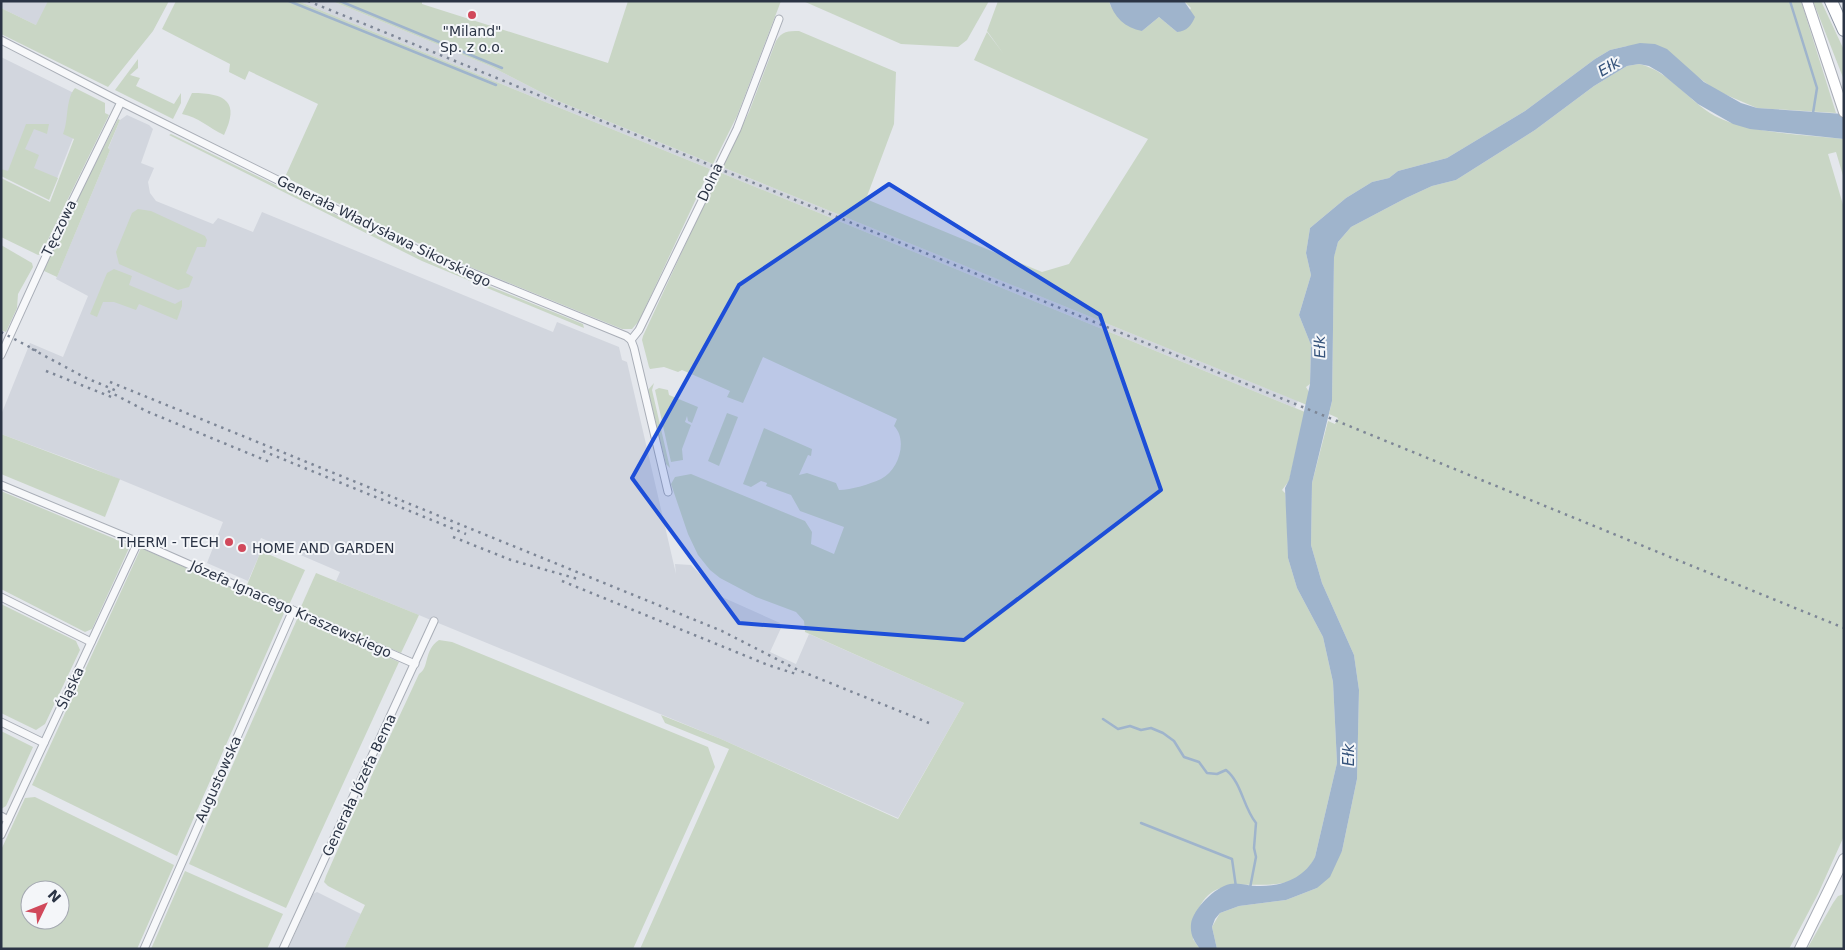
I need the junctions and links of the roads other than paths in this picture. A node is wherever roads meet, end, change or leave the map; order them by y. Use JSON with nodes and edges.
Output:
{"nodes":[{"id":1,"x":1807,"y":1,"type":"edge"},
{"id":2,"x":1831,"y":1,"type":"edge"},
{"id":3,"x":779,"y":19,"type":"dead end"},
{"id":4,"x":1844,"y":30,"type":"edge"},
{"id":5,"x":1,"y":40,"type":"edge"},
{"id":6,"x":121,"y":102,"type":"junction"},
{"id":7,"x":1844,"y":112,"type":"edge"},
{"id":8,"x":631,"y":340,"type":"junction"},
{"id":9,"x":1,"y":355,"type":"edge"},
{"id":10,"x":1,"y":485,"type":"edge"},
{"id":11,"x":668,"y":492,"type":"dead end"},
{"id":12,"x":138,"y":542,"type":"junction"},
{"id":13,"x":1,"y":598,"type":"edge"},
{"id":14,"x":293,"y":610,"type":"junction"},
{"id":15,"x":434,"y":621,"type":"dead end"},
{"id":16,"x":91,"y":642,"type":"junction"},
{"id":17,"x":415,"y":664,"type":"junction"},
{"id":18,"x":1,"y":722,"type":"edge"},
{"id":19,"x":44,"y":743,"type":"junction"},
{"id":20,"x":5,"y":818,"type":"edge"},
{"id":21,"x":1,"y":835,"type":"edge"},
{"id":22,"x":1844,"y":859,"type":"edge"},
{"id":23,"x":144,"y":949,"type":"edge"},
{"id":24,"x":283,"y":949,"type":"edge"},
{"id":25,"x":1800,"y":949,"type":"edge"}],
"edges":[{"from":1,"to":7,"type":"main road"},
{"from":2,"to":4,"type":"highway"},
{"from":3,"to":8,"type":"street","name":"Dolna"},
{"from":5,"to":6,"type":"street","name":"Generała Władysława Sikorskiego"},
{"from":6,"to":8,"type":"street","name":"Generała Władysława Sikorskiego"},
{"from":6,"to":9,"type":"street","name":"Tęczowa"},
{"from":8,"to":11,"type":"street"},
{"from":10,"to":12,"type":"street","name":"Józefa Ignacego Kraszewskiego"},
{"from":12,"to":14,"type":"street","name":"Józefa Ignacego Kraszewskiego"},
{"from":12,"to":16,"type":"street","name":"Śląska"},
{"from":13,"to":16,"type":"street"},
{"from":14,"to":17,"type":"street","name":"Józefa Ignacego Kraszewskiego"},
{"from":14,"to":23,"type":"street","name":"Augustowska"},
{"from":15,"to":17,"type":"street","name":"Generała Józefa Bema"},
{"from":16,"to":19,"type":"street","name":"Śląska"},
{"from":17,"to":24,"type":"street","name":"Generała Józefa Bema"},
{"from":18,"to":19,"type":"street"},
{"from":19,"to":20,"type":"street","name":"Śląska"},
{"from":20,"to":21,"type":"street","name":"Śląska"},
{"from":22,"to":25,"type":"main road"}]}
